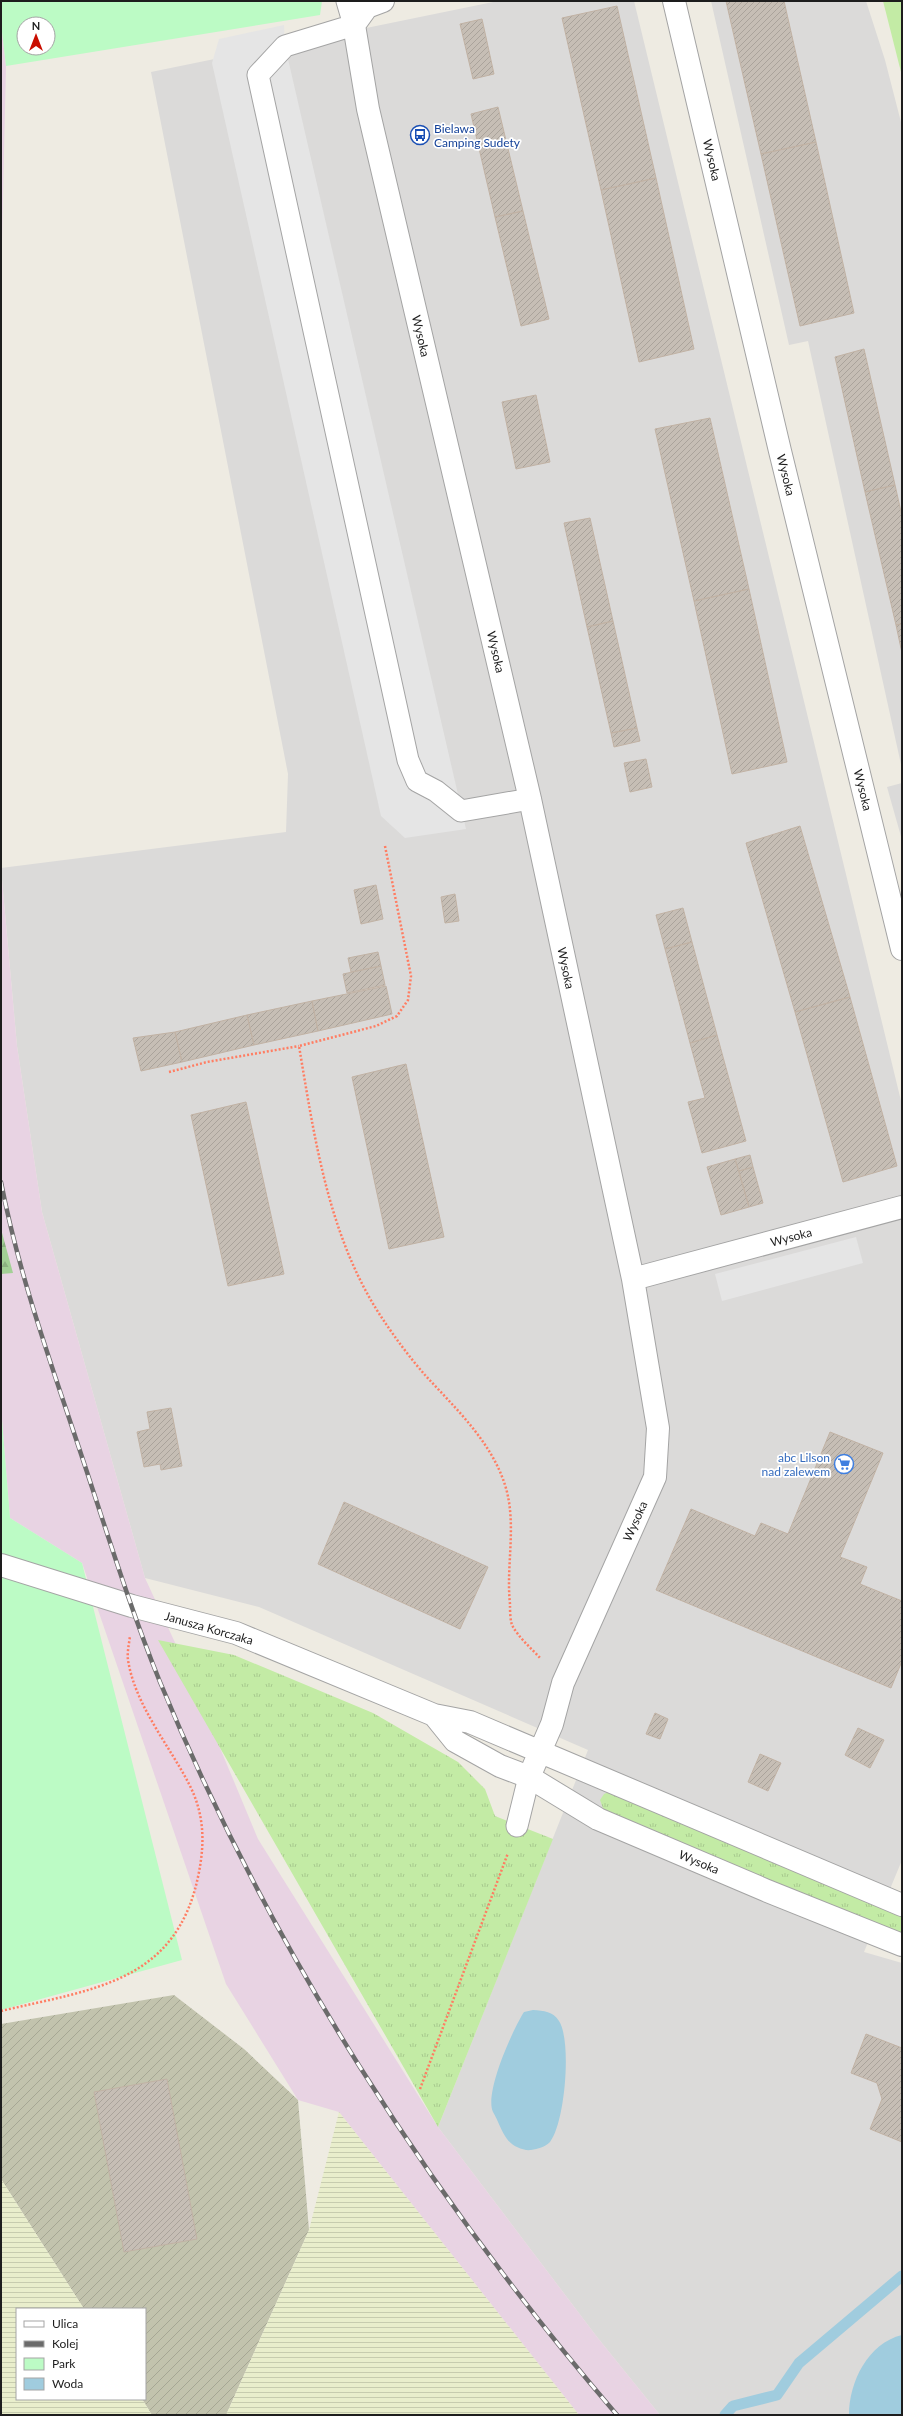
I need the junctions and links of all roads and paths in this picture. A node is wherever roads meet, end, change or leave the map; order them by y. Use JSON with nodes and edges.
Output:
{"nodes":[{"id":1,"x":347,"y":1,"type":"edge"},
{"id":2,"x":383,"y":1,"type":"edge"},
{"id":3,"x":674,"y":1,"type":"edge"},
{"id":4,"x":354,"y":25,"type":"junction"},
{"id":5,"x":530,"y":799,"type":"junction"},
{"id":6,"x":385,"y":846,"type":"dead end"},
{"id":7,"x":902,"y":949,"type":"edge"},
{"id":8,"x":299,"y":1046,"type":"junction"},
{"id":9,"x":169,"y":1072,"type":"dead end"},
{"id":10,"x":902,"y":1207,"type":"edge"},
{"id":11,"x":633,"y":1279,"type":"junction"},
{"id":12,"x":1,"y":1565,"type":"edge"},
{"id":13,"x":132,"y":1606,"type":"junction"},
{"id":14,"x":563,"y":1683,"type":"junction"},
{"id":15,"x":434,"y":1715,"type":"junction"},
{"id":16,"x":540,"y":1750,"type":"junction"},
{"id":17,"x":529,"y":1777,"type":"junction"},
{"id":18,"x":518,"y":1826,"type":"joint"},
{"id":19,"x":902,"y":1905,"type":"edge"},
{"id":20,"x":902,"y":1945,"type":"edge"},
{"id":21,"x":1,"y":2011,"type":"edge"},
{"id":22,"x":420,"y":2089,"type":"dead end"}],
"edges":[{"from":1,"to":4,"type":"lane"},
{"from":2,"to":4,"type":"street"},
{"from":3,"to":7,"type":"street","name":"Wysoka"},
{"from":4,"to":5,"type":"street","name":"Wysoka"},
{"from":4,"to":5,"type":"lane"},
{"from":5,"to":11,"type":"street","name":"Wysoka"},
{"from":6,"to":8,"type":"path"},
{"from":8,"to":9,"type":"path"},
{"from":8,"to":14,"type":"path"},
{"from":10,"to":11,"type":"street","name":"Wysoka"},
{"from":11,"to":14,"type":"street","name":"Wysoka"},
{"from":12,"to":13,"type":"street","name":"Janusza Korczaka"},
{"from":13,"to":15,"type":"street","name":"Janusza Korczaka"},
{"from":13,"to":21,"type":"path"},
{"from":14,"to":16,"type":"street","name":"Wysoka"},
{"from":15,"to":16,"type":"street","name":"Janusza Korczaka"},
{"from":15,"to":17,"type":"street","name":"Janusza Korczaka"},
{"from":16,"to":17,"type":"street","name":"Wysoka"},
{"from":16,"to":19,"type":"street"},
{"from":17,"to":18,"type":"lane"},
{"from":17,"to":20,"type":"street","name":"Wysoka"},
{"from":18,"to":22,"type":"path"}]}
